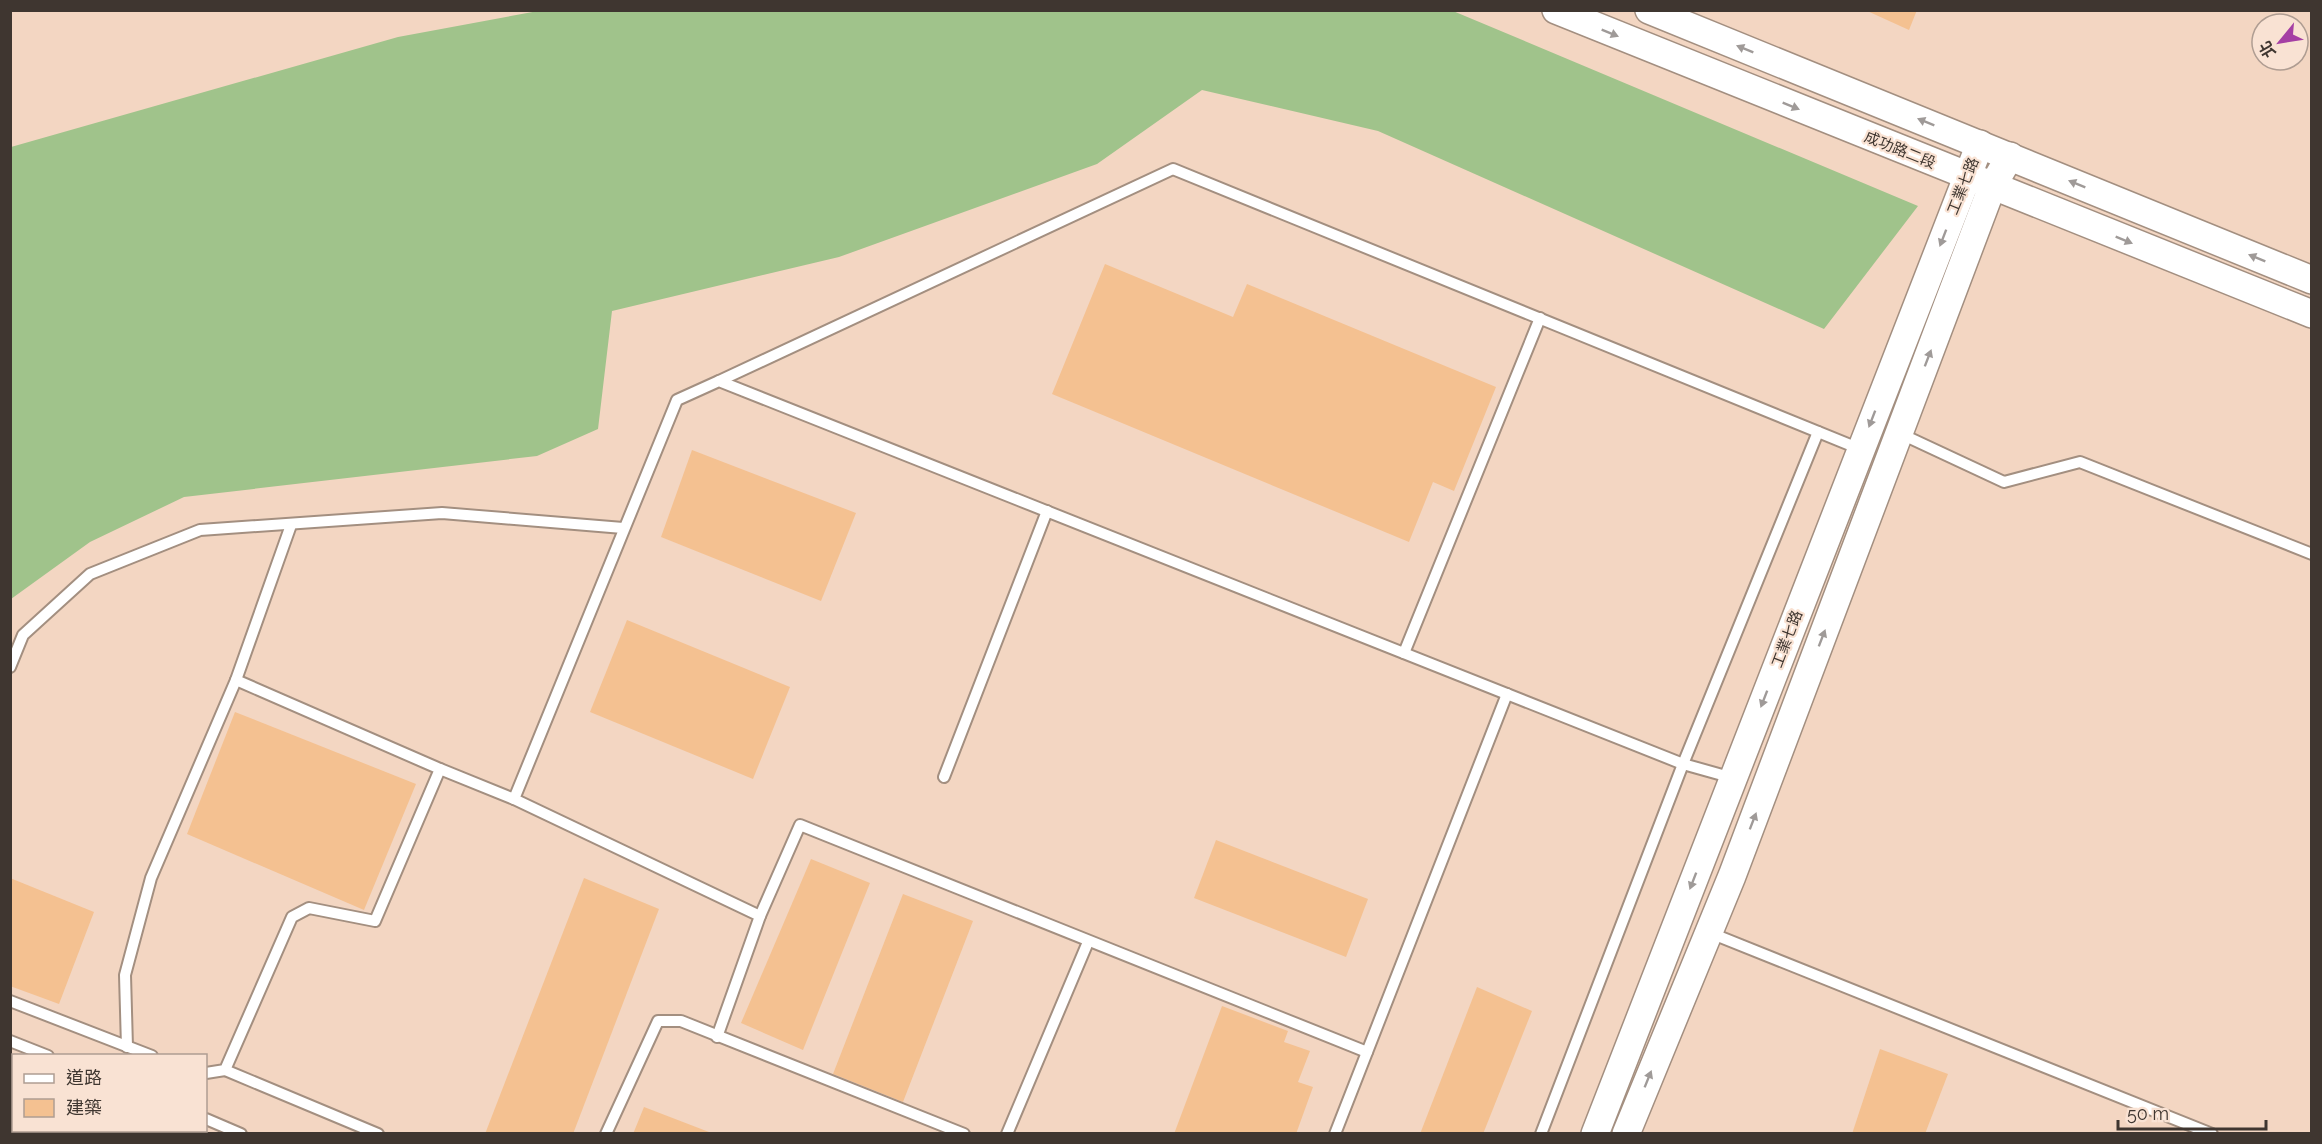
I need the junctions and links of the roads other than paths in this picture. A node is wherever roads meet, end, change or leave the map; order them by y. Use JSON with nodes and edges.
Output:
{"nodes":[{"id":1,"x":1556,"y":10,"type":"edge"},
{"id":2,"x":1648,"y":10,"type":"edge"},
{"id":3,"x":1980,"y":144,"type":"junction"},
{"id":4,"x":2010,"y":156,"type":"junction"},
{"id":5,"x":1966,"y":177,"type":"junction"},
{"id":6,"x":1992,"y":187,"type":"junction"},
{"id":7,"x":2312,"y":280,"type":"edge"},
{"id":8,"x":2312,"y":314,"type":"edge"},
{"id":9,"x":1540,"y":318,"type":"junction"},
{"id":10,"x":719,"y":381,"type":"junction"},
{"id":11,"x":1818,"y":432,"type":"junction"},
{"id":12,"x":1899,"y":433,"type":"junction"},
{"id":13,"x":1861,"y":449,"type":"junction"},
{"id":14,"x":1047,"y":511,"type":"junction"},
{"id":15,"x":291,"y":525,"type":"junction"},
{"id":16,"x":623,"y":528,"type":"junction"},
{"id":17,"x":2312,"y":554,"type":"edge"},
{"id":18,"x":1404,"y":653,"type":"junction"},
{"id":19,"x":10,"y":668,"type":"edge"},
{"id":20,"x":236,"y":680,"type":"junction"},
{"id":21,"x":1507,"y":694,"type":"junction"},
{"id":22,"x":1683,"y":764,"type":"junction"},
{"id":23,"x":440,"y":769,"type":"junction"},
{"id":24,"x":944,"y":777,"type":"dead end"},
{"id":25,"x":1733,"y":778,"type":"junction"},
{"id":26,"x":514,"y":799,"type":"junction"},
{"id":27,"x":760,"y":916,"type":"junction"},
{"id":28,"x":1708,"y":932,"type":"junction"},
{"id":29,"x":1088,"y":942,"type":"junction"},
{"id":30,"x":10,"y":1001,"type":"edge"},
{"id":31,"x":717,"y":1037,"type":"junction"},
{"id":32,"x":10,"y":1041,"type":"edge"},
{"id":33,"x":128,"y":1047,"type":"junction"},
{"id":34,"x":1368,"y":1052,"type":"junction"},
{"id":35,"x":43,"y":1054,"type":"edge"},
{"id":36,"x":147,"y":1054,"type":"edge"},
{"id":37,"x":225,"y":1070,"type":"junction"},
{"id":38,"x":207,"y":1073,"type":"edge"},
{"id":39,"x":207,"y":1119,"type":"edge"},
{"id":40,"x":241,"y":1134,"type":"edge"},
{"id":41,"x":378,"y":1134,"type":"edge"},
{"id":42,"x":606,"y":1134,"type":"edge"},
{"id":43,"x":964,"y":1134,"type":"edge"},
{"id":44,"x":1007,"y":1134,"type":"edge"},
{"id":45,"x":1335,"y":1134,"type":"edge"},
{"id":46,"x":1541,"y":1134,"type":"edge"},
{"id":47,"x":1595,"y":1134,"type":"edge"},
{"id":48,"x":1626,"y":1134,"type":"edge"},
{"id":49,"x":2212,"y":1134,"type":"edge"}],
"edges":[{"from":1,"to":5,"type":"street","name":"成功路二段","one_way":true},
{"from":3,"to":2,"type":"street","one_way":true},
{"from":3,"to":4,"type":"street"},
{"from":3,"to":5,"type":"street","name":"工業七路"},
{"from":4,"to":6,"type":"street","name":"工業七路"},
{"from":7,"to":4,"type":"street","one_way":true},
{"from":5,"to":6,"type":"street","name":"成功路二段"},
{"from":5,"to":13,"type":"street","name":"工業七路","one_way":true},
{"from":6,"to":8,"type":"street","name":"成功路二段","one_way":true},
{"from":12,"to":6,"type":"street","name":"工業七路","one_way":true},
{"from":9,"to":10,"type":"lane"},
{"from":9,"to":11,"type":"lane"},
{"from":9,"to":18,"type":"lane"},
{"from":10,"to":14,"type":"lane"},
{"from":10,"to":16,"type":"lane"},
{"from":11,"to":13,"type":"lane"},
{"from":11,"to":22,"type":"lane"},
{"from":12,"to":17,"type":"lane"},
{"from":28,"to":12,"type":"street","name":"工業七路","one_way":true},
{"from":13,"to":25,"type":"street","name":"工業七路","one_way":true},
{"from":14,"to":18,"type":"lane"},
{"from":14,"to":24,"type":"lane"},
{"from":15,"to":16,"type":"lane"},
{"from":15,"to":19,"type":"lane"},
{"from":15,"to":20,"type":"lane"},
{"from":16,"to":26,"type":"lane"},
{"from":18,"to":21,"type":"lane"},
{"from":20,"to":23,"type":"lane"},
{"from":20,"to":33,"type":"lane"},
{"from":21,"to":22,"type":"lane"},
{"from":21,"to":34,"type":"lane"},
{"from":22,"to":25,"type":"lane"},
{"from":22,"to":46,"type":"lane"},
{"from":23,"to":26,"type":"lane"},
{"from":23,"to":37,"type":"lane"},
{"from":25,"to":47,"type":"street","name":"工業七路","one_way":true},
{"from":26,"to":27,"type":"lane"},
{"from":27,"to":29,"type":"lane"},
{"from":27,"to":31,"type":"lane"},
{"from":48,"to":28,"type":"street","name":"工業七路","one_way":true},
{"from":28,"to":49,"type":"lane"},
{"from":29,"to":34,"type":"lane"},
{"from":29,"to":44,"type":"lane"},
{"from":30,"to":33,"type":"lane"},
{"from":31,"to":42,"type":"lane"},
{"from":31,"to":43,"type":"lane"},
{"from":32,"to":35,"type":"lane"},
{"from":33,"to":36,"type":"lane"},
{"from":34,"to":45,"type":"lane"},
{"from":37,"to":38,"type":"lane"},
{"from":37,"to":41,"type":"lane"},
{"from":39,"to":40,"type":"lane"}]}
